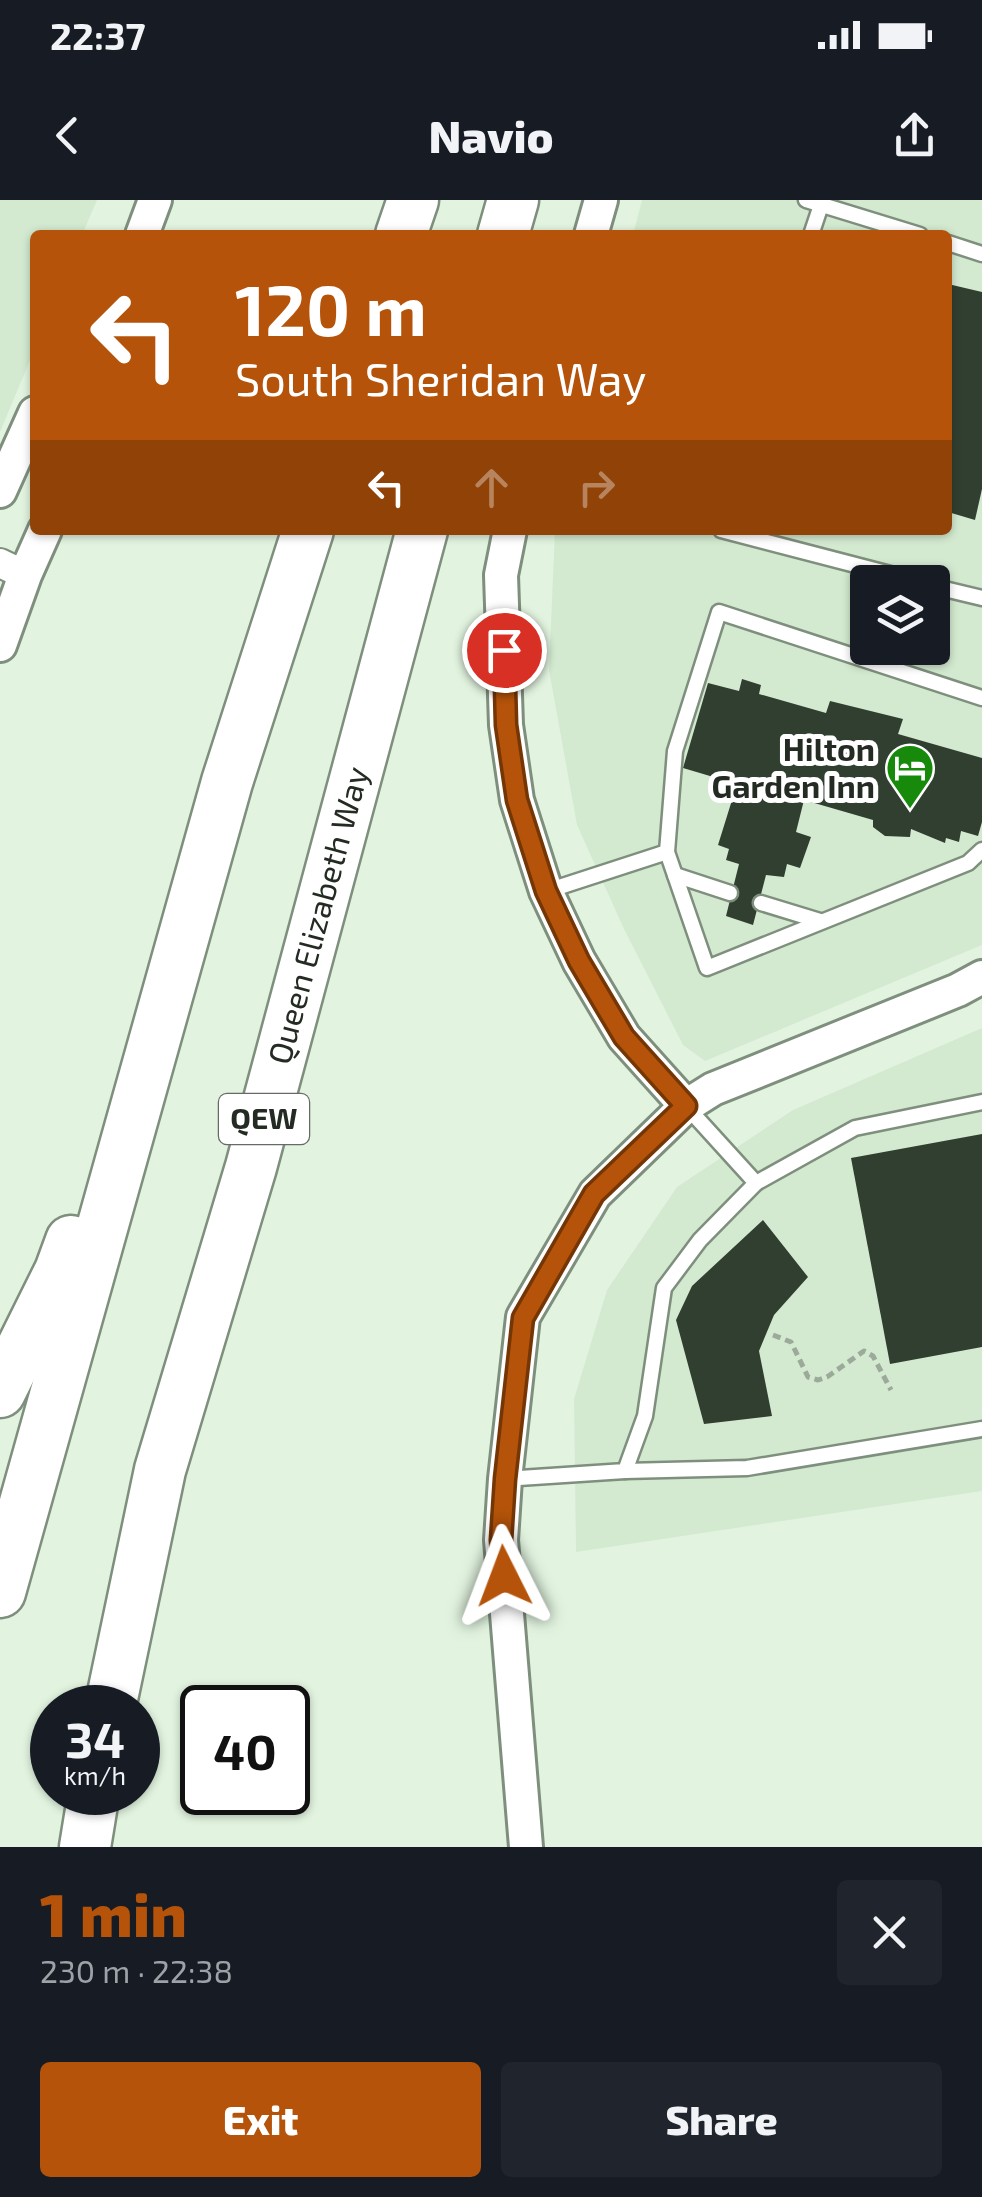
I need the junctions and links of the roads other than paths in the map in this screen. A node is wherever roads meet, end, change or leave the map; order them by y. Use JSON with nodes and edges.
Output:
{"nodes":[{"id":1,"x":155,"y":200,"type":"edge"},
{"id":2,"x":412,"y":200,"type":"edge"},
{"id":3,"x":513,"y":200,"type":"edge"},
{"id":4,"x":601,"y":200,"type":"edge"},
{"id":5,"x":814,"y":202,"type":"edge"},
{"id":6,"x":144,"y":230,"type":"edge"},
{"id":7,"x":403,"y":230,"type":"edge"},
{"id":8,"x":504,"y":230,"type":"edge"},
{"id":9,"x":592,"y":230,"type":"edge"},
{"id":10,"x":812,"y":230,"type":"edge"},
{"id":11,"x":904,"y":230,"type":"edge"},
{"id":12,"x":952,"y":245,"type":"edge"},
{"id":13,"x":982,"y":254,"type":"edge"},
{"id":14,"x":30,"y":424,"type":"edge"},
{"id":15,"x":0,"y":491,"type":"edge"},
{"id":16,"x":42,"y":535,"type":"edge"},
{"id":17,"x":306,"y":535,"type":"edge"},
{"id":18,"x":421,"y":535,"type":"edge"},
{"id":19,"x":509,"y":535,"type":"edge"},
{"id":20,"x":740,"y":535,"type":"edge"},
{"id":21,"x":856,"y":565,"type":"edge"},
{"id":22,"x":13,"y":569,"type":"edge"},
{"id":23,"x":950,"y":590,"type":"edge"},
{"id":24,"x":982,"y":598,"type":"edge"},
{"id":25,"x":0,"y":645,"type":"edge"},
{"id":26,"x":982,"y":698,"type":"edge"},
{"id":27,"x":228,"y":782,"type":"junction"},
{"id":28,"x":982,"y":850,"type":"edge"},
{"id":29,"x":667,"y":852,"type":"junction"},
{"id":30,"x":675,"y":875,"type":"junction"},
{"id":31,"x":546,"y":891,"type":"junction"},
{"id":32,"x":730,"y":893,"type":"dead end"},
{"id":33,"x":761,"y":903,"type":"dead end"},
{"id":34,"x":820,"y":922,"type":"junction"},
{"id":35,"x":982,"y":977,"type":"edge"},
{"id":36,"x":982,"y":1102,"type":"edge"},
{"id":37,"x":686,"y":1106,"type":"junction"},
{"id":38,"x":756,"y":1184,"type":"junction"},
{"id":39,"x":0,"y":1392,"type":"edge"},
{"id":40,"x":982,"y":1429,"type":"edge"},
{"id":41,"x":626,"y":1471,"type":"junction"},
{"id":42,"x":505,"y":1479,"type":"junction"},
{"id":43,"x":0,"y":1592,"type":"edge"},
{"id":44,"x":115,"y":1685,"type":"edge"},
{"id":45,"x":90,"y":1815,"type":"edge"},
{"id":46,"x":84,"y":1847,"type":"edge"},
{"id":47,"x":526,"y":1847,"type":"edge"}],
"edges":[{"from":1,"to":6,"type":"street"},
{"from":2,"to":7,"type":"highway"},
{"from":3,"to":8,"type":"highway"},
{"from":4,"to":9,"type":"street"},
{"from":5,"to":10,"type":"lane"},
{"from":5,"to":11,"type":"lane"},
{"from":12,"to":13,"type":"lane"},
{"from":14,"to":15,"type":"street"},
{"from":16,"to":22,"type":"street"},
{"from":17,"to":27,"type":"highway"},
{"from":18,"to":44,"type":"highway","name":"Queen Elizabeth Way","number":"QEW"},
{"from":19,"to":31,"type":"street"},
{"from":20,"to":21,"type":"lane"},
{"from":22,"to":25,"type":"street"},
{"from":23,"to":24,"type":"lane"},
{"from":26,"to":29,"type":"lane"},
{"from":27,"to":39,"type":"highway"},
{"from":27,"to":43,"type":"highway"},
{"from":28,"to":34,"type":"lane"},
{"from":29,"to":30,"type":"lane"},
{"from":29,"to":31,"type":"lane"},
{"from":30,"to":32,"type":"lane"},
{"from":30,"to":34,"type":"lane"},
{"from":31,"to":37,"type":"street"},
{"from":33,"to":34,"type":"lane"},
{"from":35,"to":37,"type":"street"},
{"from":36,"to":38,"type":"lane"},
{"from":37,"to":38,"type":"lane"},
{"from":37,"to":42,"type":"street"},
{"from":38,"to":41,"type":"lane"},
{"from":40,"to":41,"type":"lane"},
{"from":41,"to":42,"type":"lane"},
{"from":42,"to":47,"type":"street"},
{"from":45,"to":46,"type":"highway"}]}
